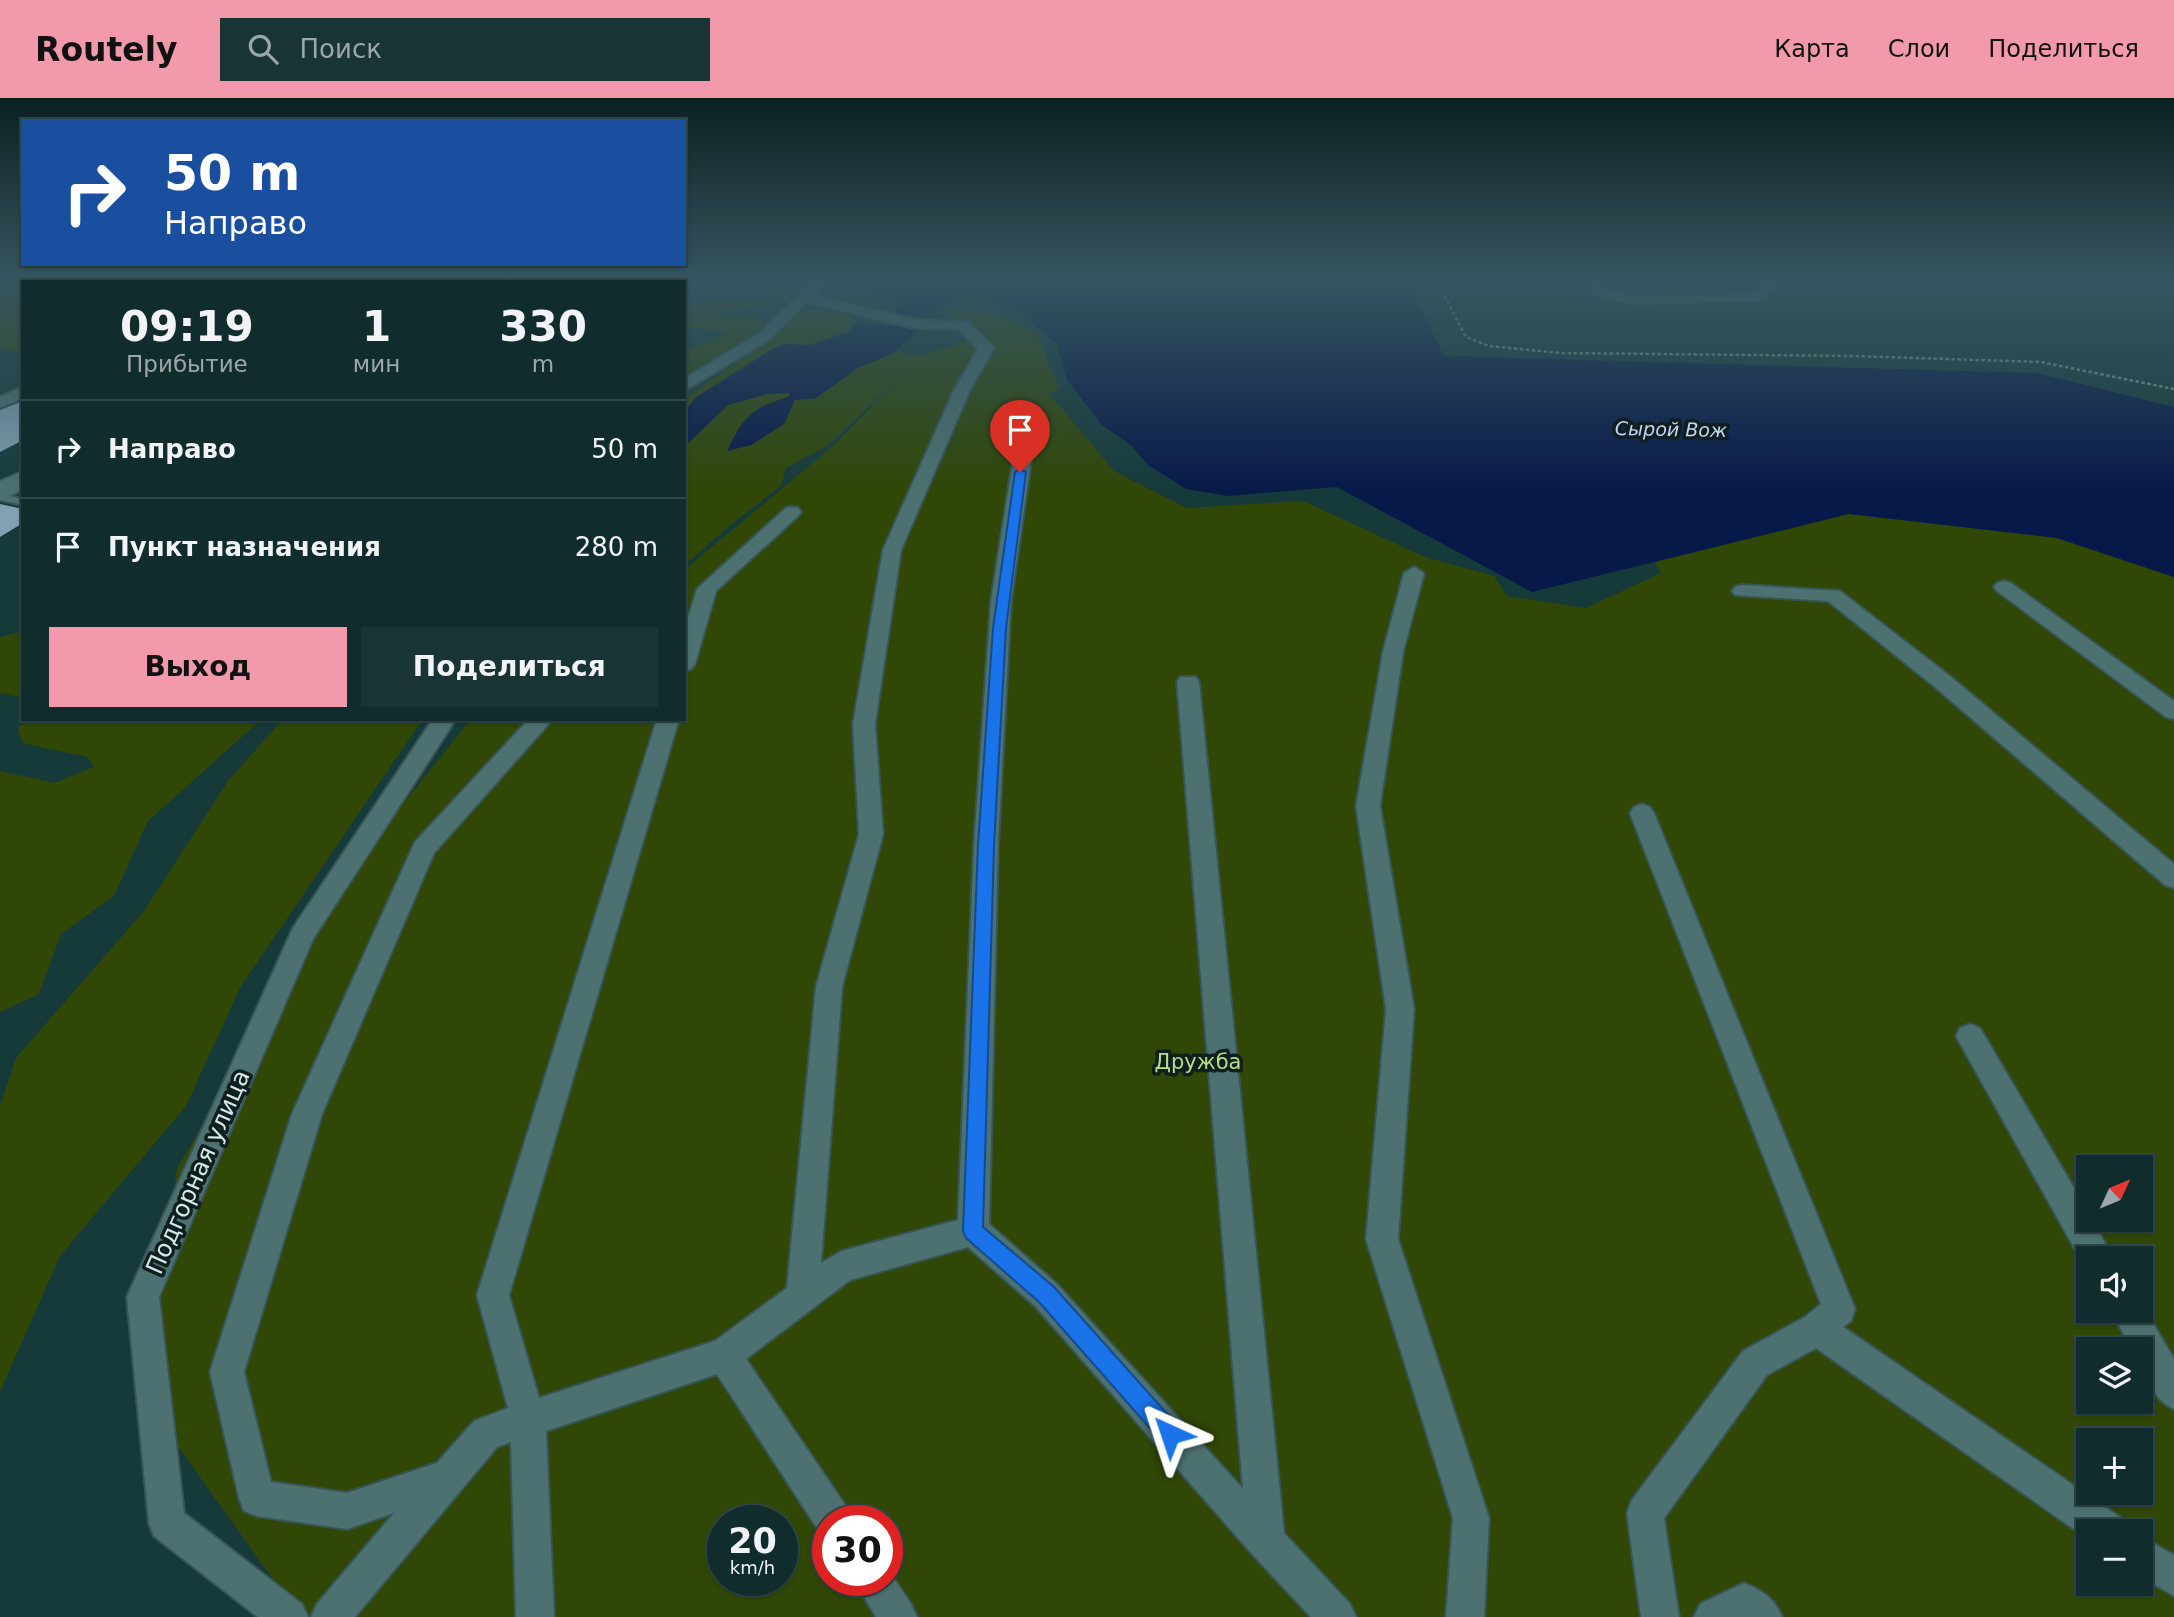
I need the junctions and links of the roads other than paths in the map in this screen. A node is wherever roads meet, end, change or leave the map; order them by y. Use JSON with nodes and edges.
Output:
{"nodes":[{"id":1,"x":741,"y":351,"type":"edge"},
{"id":2,"x":984,"y":351,"type":"edge"},
{"id":3,"x":686,"y":385,"type":"edge"},
{"id":4,"x":21,"y":393,"type":"edge"},
{"id":5,"x":0,"y":403,"type":"edge"},
{"id":6,"x":1024,"y":447,"type":"dead end"},
{"id":7,"x":21,"y":480,"type":"edge"},
{"id":8,"x":0,"y":492,"type":"edge"},
{"id":9,"x":0,"y":497,"type":"edge"},
{"id":10,"x":21,"y":502,"type":"edge"},
{"id":11,"x":792,"y":512,"type":"dead end"},
{"id":12,"x":1414,"y":573,"type":"dead end"},
{"id":13,"x":2004,"y":587,"type":"dead end"},
{"id":14,"x":1742,"y":591,"type":"dead end"},
{"id":15,"x":686,"y":657,"type":"edge"},
{"id":16,"x":1188,"y":682,"type":"dead end"},
{"id":17,"x":2174,"y":712,"type":"edge"},
{"id":18,"x":443,"y":721,"type":"edge"},
{"id":19,"x":539,"y":721,"type":"edge"},
{"id":20,"x":667,"y":721,"type":"edge"},
{"id":21,"x":1642,"y":813,"type":"dead end"},
{"id":22,"x":2174,"y":878,"type":"edge"},
{"id":23,"x":1970,"y":1035,"type":"dead end"},
{"id":24,"x":973,"y":1231,"type":"junction"},
{"id":25,"x":2091,"y":1246,"type":"edge"},
{"id":26,"x":802,"y":1297,"type":"junction"},
{"id":27,"x":2135,"y":1323,"type":"edge"},
{"id":28,"x":1817,"y":1329,"type":"junction"},
{"id":29,"x":723,"y":1355,"type":"junction"},
{"id":30,"x":2174,"y":1392,"type":"edge"},
{"id":31,"x":528,"y":1419,"type":"junction"},
{"id":32,"x":448,"y":1477,"type":"junction"},
{"id":33,"x":823,"y":1505,"type":"edge"},
{"id":34,"x":2091,"y":1519,"type":"edge"},
{"id":35,"x":1266,"y":1542,"type":"junction"},
{"id":36,"x":2153,"y":1562,"type":"edge"},
{"id":37,"x":2174,"y":1577,"type":"edge"},
{"id":38,"x":884,"y":1596,"type":"edge"},
{"id":39,"x":289,"y":1617,"type":"edge"},
{"id":40,"x":330,"y":1617,"type":"edge"},
{"id":41,"x":534,"y":1617,"type":"edge"},
{"id":42,"x":898,"y":1617,"type":"edge"},
{"id":43,"x":1337,"y":1617,"type":"edge"},
{"id":44,"x":1465,"y":1617,"type":"edge"},
{"id":45,"x":1660,"y":1617,"type":"edge"},
{"id":46,"x":1713,"y":1617,"type":"edge"},
{"id":47,"x":1763,"y":1617,"type":"edge"}],
"edges":[{"from":1,"to":3,"type":"street"},
{"from":2,"to":26,"type":"street"},
{"from":4,"to":5,"type":"street"},
{"from":6,"to":24,"type":"street"},
{"from":7,"to":8,"type":"main road"},
{"from":9,"to":10,"type":"lane"},
{"from":11,"to":15,"type":"street"},
{"from":12,"to":44,"type":"street"},
{"from":13,"to":17,"type":"street"},
{"from":14,"to":22,"type":"street"},
{"from":16,"to":35,"type":"street"},
{"from":18,"to":39,"type":"street","name":"Подгорная улица"},
{"from":19,"to":32,"type":"street"},
{"from":20,"to":31,"type":"street"},
{"from":21,"to":28,"type":"street"},
{"from":23,"to":25,"type":"street"},
{"from":24,"to":26,"type":"street"},
{"from":24,"to":35,"type":"street"},
{"from":26,"to":29,"type":"street"},
{"from":27,"to":30,"type":"street"},
{"from":28,"to":34,"type":"street"},
{"from":28,"to":45,"type":"street"},
{"from":29,"to":31,"type":"street"},
{"from":29,"to":33,"type":"street"},
{"from":31,"to":32,"type":"street"},
{"from":31,"to":41,"type":"street"},
{"from":32,"to":40,"type":"street"},
{"from":35,"to":43,"type":"street"},
{"from":36,"to":37,"type":"street"},
{"from":38,"to":42,"type":"street"},
{"from":46,"to":47,"type":"street"}]}
